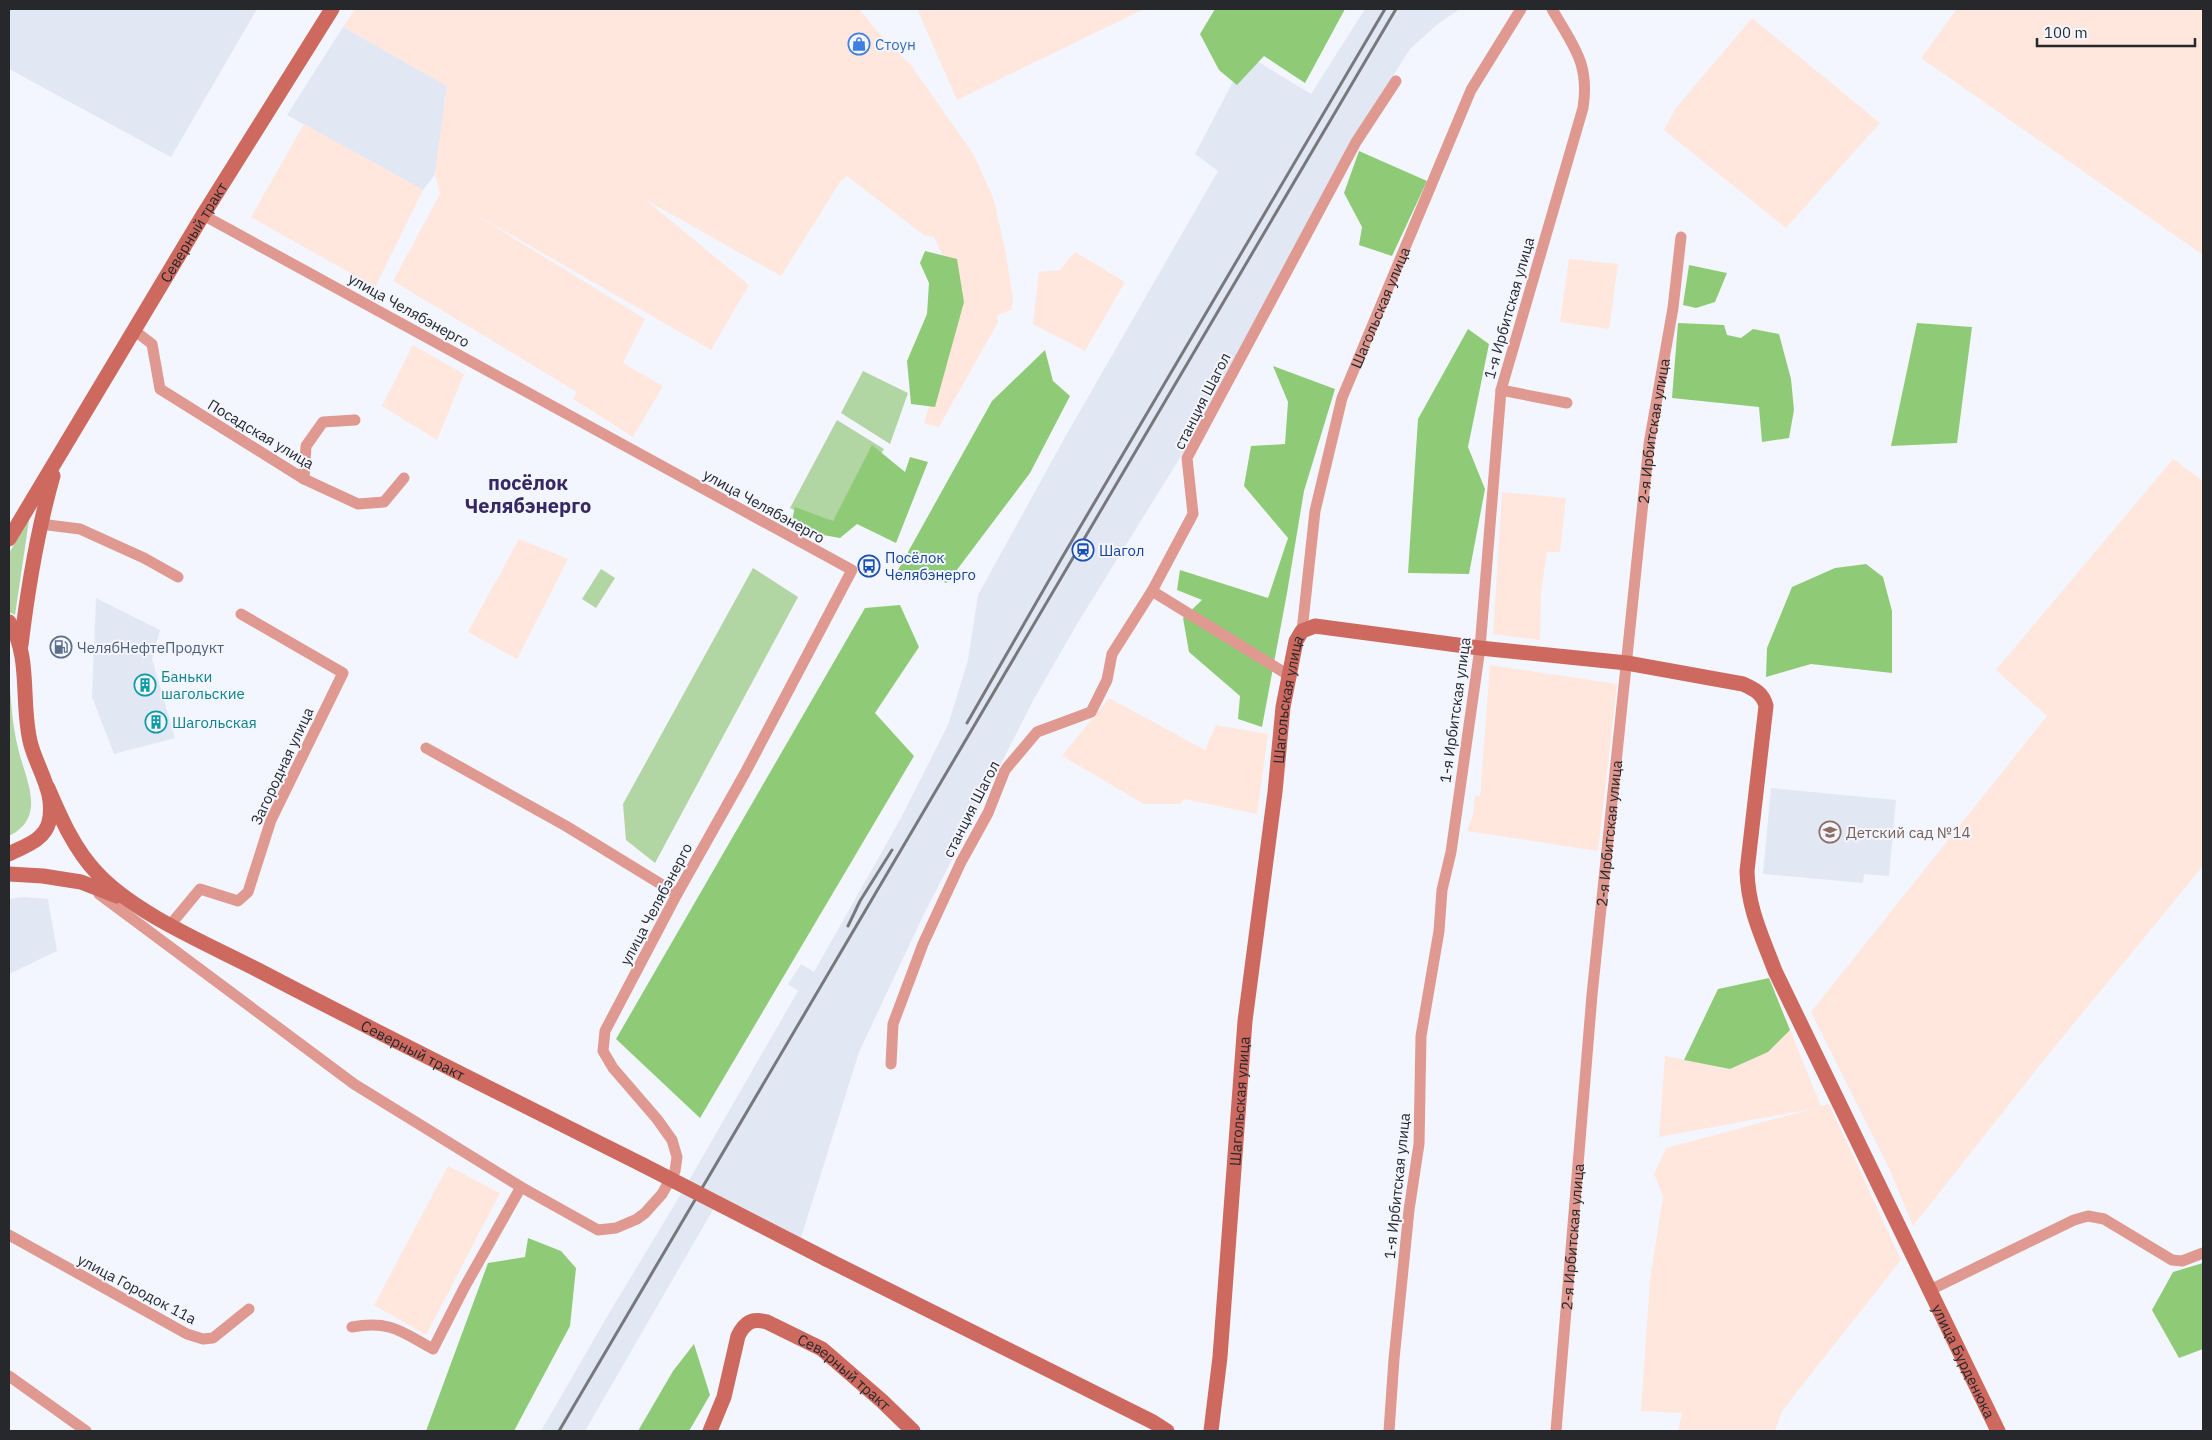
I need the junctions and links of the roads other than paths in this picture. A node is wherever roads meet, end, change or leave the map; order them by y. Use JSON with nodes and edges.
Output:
{"nodes":[{"id":1,"x":332,"y":9,"type":"edge"},
{"id":2,"x":1521,"y":9,"type":"edge"},
{"id":3,"x":1552,"y":9,"type":"edge"},
{"id":4,"x":1396,"y":81,"type":"dead end"},
{"id":5,"x":203,"y":215,"type":"junction"},
{"id":6,"x":1681,"y":237,"type":"dead end"},
{"id":7,"x":135,"y":331,"type":"junction"},
{"id":8,"x":1501,"y":390,"type":"junction"},
{"id":9,"x":1567,"y":403,"type":"dead end"},
{"id":10,"x":355,"y":420,"type":"dead end"},
{"id":11,"x":59,"y":458,"type":"junction"},
{"id":12,"x":404,"y":478,"type":"dead end"},
{"id":13,"x":304,"y":479,"type":"junction"},
{"id":14,"x":40,"y":524,"type":"junction"},
{"id":15,"x":9,"y":539,"type":"edge"},
{"id":16,"x":178,"y":577,"type":"dead end"},
{"id":17,"x":1152,"y":591,"type":"junction"},
{"id":18,"x":241,"y":614,"type":"dead end"},
{"id":19,"x":9,"y":622,"type":"edge"},
{"id":20,"x":1302,"y":631,"type":"junction"},
{"id":21,"x":20,"y":646,"type":"junction"},
{"id":22,"x":1480,"y":648,"type":"junction"},
{"id":23,"x":1627,"y":663,"type":"junction"},
{"id":24,"x":1290,"y":676,"type":"junction"},
{"id":25,"x":426,"y":748,"type":"dead end"},
{"id":26,"x":48,"y":788,"type":"junction"},
{"id":27,"x":9,"y":854,"type":"edge"},
{"id":28,"x":9,"y":874,"type":"edge"},
{"id":29,"x":81,"y":882,"type":"junction"},
{"id":30,"x":677,"y":894,"type":"junction"},
{"id":31,"x":128,"y":900,"type":"junction"},
{"id":32,"x":171,"y":924,"type":"junction"},
{"id":33,"x":891,"y":1064,"type":"dead end"},
{"id":34,"x":520,"y":1187,"type":"junction"},
{"id":35,"x":9,"y":1236,"type":"edge"},
{"id":36,"x":2203,"y":1253,"type":"edge"},
{"id":37,"x":1930,"y":1290,"type":"junction"},
{"id":38,"x":249,"y":1309,"type":"dead end"},
{"id":39,"x":352,"y":1327,"type":"dead end"},
{"id":40,"x":9,"y":1376,"type":"edge"},
{"id":41,"x":86,"y":1431,"type":"edge"},
{"id":42,"x":710,"y":1431,"type":"edge"},
{"id":43,"x":913,"y":1431,"type":"edge"},
{"id":44,"x":1167,"y":1431,"type":"edge"},
{"id":45,"x":1211,"y":1431,"type":"edge"},
{"id":46,"x":1389,"y":1431,"type":"edge"},
{"id":47,"x":1556,"y":1431,"type":"edge"},
{"id":48,"x":1998,"y":1431,"type":"edge"}],
"edges":[{"from":1,"to":5,"type":"main road","name":"Северный тракт"},
{"from":2,"to":20,"type":"street","name":"Шагольская улица"},
{"from":3,"to":8,"type":"street","name":"1-я Ирбитская улица"},
{"from":4,"to":17,"type":"street","name":"станция Шагол"},
{"from":5,"to":7,"type":"main road","name":"Северный тракт"},
{"from":5,"to":30,"type":"street","name":"улица Челябэнерго"},
{"from":6,"to":23,"type":"street","name":"2-я Ирбитская улица"},
{"from":7,"to":11,"type":"main road","name":"Северный тракт"},
{"from":7,"to":13,"type":"street","name":"Посадская улица"},
{"from":8,"to":9,"type":"street"},
{"from":8,"to":22,"type":"street","name":"1-я Ирбитская улица"},
{"from":10,"to":13,"type":"street"},
{"from":11,"to":14,"type":"main road","name":"Северный тракт"},
{"from":11,"to":15,"type":"main road","name":"Северный тракт"},
{"from":12,"to":13,"type":"street","name":"Посадская улица"},
{"from":14,"to":16,"type":"street"},
{"from":14,"to":21,"type":"main road","name":"Северный тракт"},
{"from":17,"to":24,"type":"street"},
{"from":17,"to":33,"type":"street","name":"станция Шагол"},
{"from":18,"to":32,"type":"street","name":"Загородная улица"},
{"from":19,"to":21,"type":"main road"},
{"from":20,"to":22,"type":"main road"},
{"from":20,"to":24,"type":"main road","name":"Шагольская улица"},
{"from":21,"to":26,"type":"main road"},
{"from":22,"to":23,"type":"main road"},
{"from":22,"to":46,"type":"street","name":"1-я Ирбитская улица"},
{"from":23,"to":37,"type":"main road"},
{"from":23,"to":47,"type":"street","name":"2-я Ирбитская улица"},
{"from":24,"to":45,"type":"main road","name":"Шагольская улица"},
{"from":25,"to":30,"type":"street"},
{"from":26,"to":27,"type":"main road"},
{"from":26,"to":31,"type":"main road","name":"Северный тракт"},
{"from":28,"to":29,"type":"main road"},
{"from":29,"to":31,"type":"main road"},
{"from":29,"to":34,"type":"street"},
{"from":30,"to":34,"type":"street","name":"улица Челябэнерго"},
{"from":31,"to":32,"type":"main road","name":"Северный тракт"},
{"from":32,"to":44,"type":"main road","name":"Северный тракт","bridge":true},
{"from":34,"to":39,"type":"street"},
{"from":35,"to":38,"type":"street","name":"улица Городок 11а"},
{"from":36,"to":37,"type":"street"},
{"from":37,"to":48,"type":"main road","name":"улица Бурденюка"},
{"from":40,"to":41,"type":"street"},
{"from":42,"to":43,"type":"main road","name":"Северный тракт"}]}
